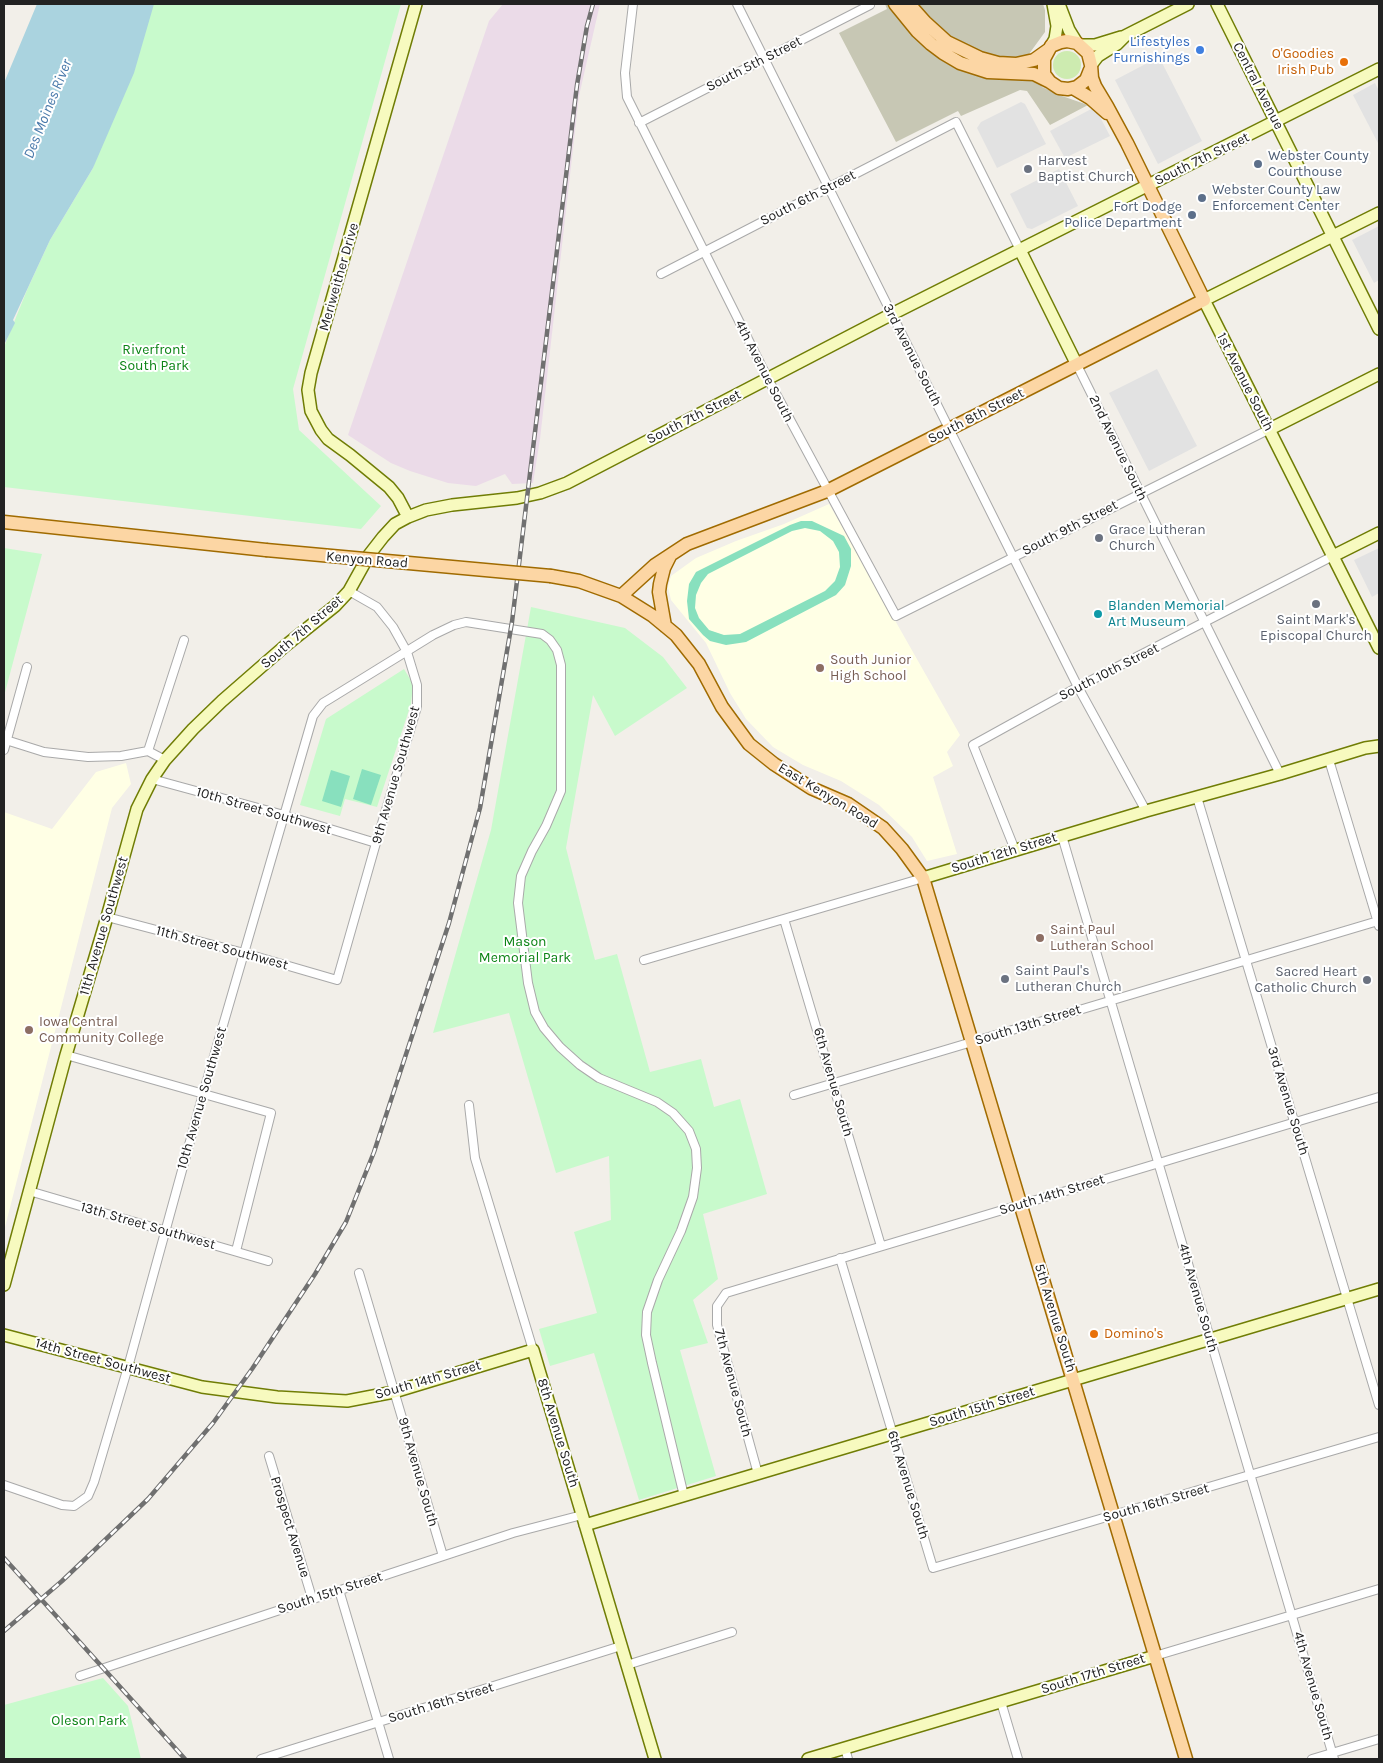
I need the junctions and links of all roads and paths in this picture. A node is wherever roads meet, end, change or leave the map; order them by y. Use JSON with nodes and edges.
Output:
{"nodes":[{"id":1,"x":416,"y":4,"type":"edge"},
{"id":2,"x":633,"y":4,"type":"edge"},
{"id":3,"x":737,"y":4,"type":"edge"},
{"id":4,"x":895,"y":4,"type":"edge"},
{"id":5,"x":909,"y":4,"type":"edge"},
{"id":6,"x":1053,"y":4,"type":"edge"},
{"id":7,"x":1059,"y":4,"type":"edge"},
{"id":8,"x":1188,"y":4,"type":"edge"},
{"id":9,"x":1217,"y":4,"type":"edge"},
{"id":10,"x":870,"y":5,"type":"edge"},
{"id":11,"x":1125,"y":36,"type":"junction"},
{"id":12,"x":1079,"y":44,"type":"junction"},
{"id":13,"x":1050,"y":48,"type":"junction"},
{"id":14,"x":765,"y":58,"type":"junction"},
{"id":15,"x":1091,"y":67,"type":"junction"},
{"id":16,"x":1379,"y":69,"type":"edge"},
{"id":17,"x":1050,"y":82,"type":"junction"},
{"id":18,"x":1073,"y":88,"type":"junction"},
{"id":19,"x":956,"y":122,"type":"joint"},
{"id":20,"x":1115,"y":122,"type":"junction"},
{"id":21,"x":1276,"y":122,"type":"junction"},
{"id":22,"x":639,"y":123,"type":"junction"},
{"id":23,"x":1148,"y":186,"type":"junction"},
{"id":24,"x":828,"y":188,"type":"junction"},
{"id":25,"x":1379,"y":213,"type":"edge"},
{"id":26,"x":1333,"y":236,"type":"junction"},
{"id":27,"x":1020,"y":250,"type":"junction"},
{"id":28,"x":704,"y":252,"type":"junction"},
{"id":29,"x":661,"y":274,"type":"dead end"},
{"id":30,"x":1204,"y":300,"type":"junction"},
{"id":31,"x":892,"y":314,"type":"junction"},
{"id":32,"x":1379,"y":329,"type":"edge"},
{"id":33,"x":1077,"y":365,"type":"junction"},
{"id":34,"x":1379,"y":374,"type":"edge"},
{"id":35,"x":768,"y":379,"type":"junction"},
{"id":36,"x":949,"y":429,"type":"junction"},
{"id":37,"x":1268,"y":430,"type":"junction"},
{"id":38,"x":827,"y":491,"type":"junction"},
{"id":39,"x":1140,"y":493,"type":"junction"},
{"id":40,"x":408,"y":517,"type":"junction"},
{"id":41,"x":4,"y":522,"type":"edge"},
{"id":42,"x":1379,"y":533,"type":"edge"},
{"id":43,"x":671,"y":554,"type":"junction"},
{"id":44,"x":1333,"y":556,"type":"junction"},
{"id":45,"x":1013,"y":557,"type":"junction"},
{"id":46,"x":349,"y":591,"type":"junction"},
{"id":47,"x":621,"y":596,"type":"junction"},
{"id":48,"x":896,"y":616,"type":"joint"},
{"id":49,"x":1205,"y":622,"type":"junction"},
{"id":50,"x":665,"y":626,"type":"junction"},
{"id":51,"x":184,"y":640,"type":"dead end"},
{"id":52,"x":1378,"y":646,"type":"edge"},
{"id":53,"x":407,"y":652,"type":"junction"},
{"id":54,"x":700,"y":666,"type":"joint"},
{"id":55,"x":27,"y":667,"type":"dead end"},
{"id":56,"x":1078,"y":687,"type":"junction"},
{"id":57,"x":1379,"y":739,"type":"edge"},
{"id":58,"x":6,"y":740,"type":"junction"},
{"id":59,"x":1379,"y":746,"type":"edge"},
{"id":60,"x":1365,"y":748,"type":"junction"},
{"id":61,"x":4,"y":750,"type":"edge"},
{"id":62,"x":148,"y":751,"type":"junction"},
{"id":63,"x":165,"y":760,"type":"junction"},
{"id":64,"x":1329,"y":760,"type":"junction"},
{"id":65,"x":1280,"y":774,"type":"junction"},
{"id":66,"x":152,"y":779,"type":"junction"},
{"id":67,"x":1197,"y":797,"type":"junction"},
{"id":68,"x":1146,"y":811,"type":"junction"},
{"id":69,"x":284,"y":815,"type":"junction"},
{"id":70,"x":1062,"y":836,"type":"junction"},
{"id":71,"x":376,"y":843,"type":"junction"},
{"id":72,"x":1015,"y":850,"type":"junction"},
{"id":73,"x":923,"y":878,"type":"junction"},
{"id":74,"x":107,"y":917,"type":"junction"},
{"id":75,"x":784,"y":919,"type":"junction"},
{"id":76,"x":1379,"y":923,"type":"edge"},
{"id":77,"x":244,"y":953,"type":"junction"},
{"id":78,"x":644,"y":960,"type":"dead end"},
{"id":79,"x":1246,"y":960,"type":"junction"},
{"id":80,"x":337,"y":980,"type":"joint"},
{"id":81,"x":1111,"y":1000,"type":"junction"},
{"id":82,"x":972,"y":1042,"type":"junction"},
{"id":83,"x":66,"y":1055,"type":"junction"},
{"id":84,"x":834,"y":1083,"type":"junction"},
{"id":85,"x":203,"y":1094,"type":"junction"},
{"id":86,"x":794,"y":1095,"type":"dead end"},
{"id":87,"x":1379,"y":1097,"type":"edge"},
{"id":88,"x":468,"y":1104,"type":"dead end"},
{"id":89,"x":1294,"y":1123,"type":"junction"},
{"id":90,"x":1159,"y":1163,"type":"junction"},
{"id":91,"x":29,"y":1191,"type":"junction"},
{"id":92,"x":1020,"y":1204,"type":"junction"},
{"id":93,"x":165,"y":1231,"type":"junction"},
{"id":94,"x":881,"y":1246,"type":"junction"},
{"id":95,"x":236,"y":1251,"type":"junction"},
{"id":96,"x":840,"y":1258,"type":"junction"},
{"id":97,"x":268,"y":1260,"type":"dead end"},
{"id":98,"x":359,"y":1273,"type":"dead end"},
{"id":99,"x":4,"y":1286,"type":"edge"},
{"id":100,"x":1379,"y":1289,"type":"edge"},
{"id":101,"x":726,"y":1293,"type":"joint"},
{"id":102,"x":1347,"y":1299,"type":"junction"},
{"id":103,"x":4,"y":1335,"type":"edge"},
{"id":104,"x":1210,"y":1339,"type":"junction"},
{"id":105,"x":533,"y":1350,"type":"junction"},
{"id":106,"x":128,"y":1367,"type":"junction"},
{"id":107,"x":1073,"y":1380,"type":"junction"},
{"id":108,"x":202,"y":1386,"type":"joint"},
{"id":109,"x":394,"y":1392,"type":"junction"},
{"id":110,"x":1379,"y":1405,"type":"edge"},
{"id":111,"x":893,"y":1434,"type":"junction"},
{"id":112,"x":1379,"y":1437,"type":"edge"},
{"id":113,"x":269,"y":1456,"type":"dead end"},
{"id":114,"x":758,"y":1474,"type":"junction"},
{"id":115,"x":1250,"y":1475,"type":"junction"},
{"id":116,"x":4,"y":1486,"type":"edge"},
{"id":117,"x":684,"y":1496,"type":"junction"},
{"id":118,"x":1113,"y":1515,"type":"junction"},
{"id":119,"x":584,"y":1520,"type":"junction"},
{"id":120,"x":443,"y":1556,"type":"junction"},
{"id":121,"x":933,"y":1568,"type":"joint"},
{"id":122,"x":1379,"y":1589,"type":"edge"},
{"id":123,"x":339,"y":1590,"type":"junction"},
{"id":124,"x":312,"y":1598,"type":"junction"},
{"id":125,"x":1292,"y":1615,"type":"junction"},
{"id":126,"x":732,"y":1632,"type":"dead end"},
{"id":127,"x":621,"y":1646,"type":"junction"},
{"id":128,"x":1155,"y":1656,"type":"junction"},
{"id":129,"x":627,"y":1665,"type":"junction"},
{"id":130,"x":80,"y":1676,"type":"dead end"},
{"id":131,"x":1001,"y":1702,"type":"junction"},
{"id":132,"x":378,"y":1722,"type":"junction"},
{"id":133,"x":1379,"y":1739,"type":"edge"},
{"id":134,"x":847,"y":1754,"type":"edge"},
{"id":135,"x":1333,"y":1756,"type":"edge"},
{"id":136,"x":261,"y":1759,"type":"edge"},
{"id":137,"x":389,"y":1759,"type":"edge"},
{"id":138,"x":655,"y":1759,"type":"edge"},
{"id":139,"x":808,"y":1759,"type":"edge"},
{"id":140,"x":1018,"y":1759,"type":"edge"},
{"id":141,"x":1186,"y":1759,"type":"edge"},
{"id":142,"x":1312,"y":1759,"type":"edge"}],
"edges":[{"from":1,"to":40,"type":"street","name":"Meriweither Drive"},
{"from":2,"to":22,"type":"street","name":"4th Avenue South"},
{"from":3,"to":14,"type":"street","name":"3rd Avenue South"},
{"from":4,"to":17,"type":"main road"},
{"from":5,"to":13,"type":"main road"},
{"from":6,"to":13,"type":"street"},
{"from":7,"to":12,"type":"street","name":"1st Avenue South"},
{"from":8,"to":11,"type":"street"},
{"from":9,"to":21,"type":"street","name":"Central Avenue"},
{"from":10,"to":14,"type":"street","name":"South 5th Street"},
{"from":11,"to":12,"type":"street"},
{"from":11,"to":15,"type":"street"},
{"from":12,"to":13,"type":"main road"},
{"from":12,"to":15,"type":"main road","name":"1st Avenue South"},
{"from":13,"to":17,"type":"main road"},
{"from":14,"to":22,"type":"street","name":"South 5th Street"},
{"from":14,"to":24,"type":"street","name":"3rd Avenue South"},
{"from":15,"to":18,"type":"main road"},
{"from":15,"to":20,"type":"main road","name":"1st Avenue South"},
{"from":16,"to":21,"type":"street","name":"South 7th Street"},
{"from":17,"to":18,"type":"main road","name":"1st Avenue South"},
{"from":18,"to":20,"type":"main road","name":"1st Avenue South"},
{"from":19,"to":24,"type":"street","name":"South 6th Street"},
{"from":19,"to":27,"type":"street","name":"2nd Avenue South"},
{"from":20,"to":23,"type":"main road","name":"1st Avenue South"},
{"from":21,"to":23,"type":"street","name":"South 7th Street"},
{"from":21,"to":26,"type":"street","name":"Central Avenue"},
{"from":22,"to":28,"type":"street","name":"4th Avenue South"},
{"from":23,"to":27,"type":"street","name":"South 7th Street"},
{"from":23,"to":30,"type":"main road","name":"1st Avenue South"},
{"from":24,"to":28,"type":"street","name":"South 6th Street"},
{"from":24,"to":31,"type":"street","name":"3rd Avenue South"},
{"from":25,"to":26,"type":"street","name":"South 8th Street"},
{"from":26,"to":30,"type":"street","name":"South 8th Street"},
{"from":26,"to":32,"type":"street","name":"Central Avenue"},
{"from":27,"to":31,"type":"street","name":"South 7th Street"},
{"from":27,"to":33,"type":"street","name":"2nd Avenue South"},
{"from":28,"to":29,"type":"street","name":"South 6th Street"},
{"from":28,"to":35,"type":"street","name":"4th Avenue South"},
{"from":30,"to":33,"type":"main road","name":"South 8th Street"},
{"from":30,"to":37,"type":"street","name":"1st Avenue South"},
{"from":31,"to":35,"type":"street","name":"South 7th Street"},
{"from":31,"to":36,"type":"street","name":"3rd Avenue South"},
{"from":33,"to":36,"type":"main road","name":"South 8th Street"},
{"from":33,"to":39,"type":"street","name":"2nd Avenue South"},
{"from":34,"to":37,"type":"street","name":"South 9th Street"},
{"from":35,"to":38,"type":"street","name":"4th Avenue South"},
{"from":35,"to":40,"type":"street","name":"South 7th Street"},
{"from":36,"to":38,"type":"main road","name":"South 8th Street"},
{"from":36,"to":45,"type":"street","name":"3rd Avenue South"},
{"from":37,"to":39,"type":"street","name":"South 9th Street"},
{"from":37,"to":44,"type":"street","name":"1st Avenue South"},
{"from":38,"to":43,"type":"main road","name":"South 8th Street"},
{"from":38,"to":48,"type":"street","name":"4th Avenue South"},
{"from":39,"to":45,"type":"street","name":"South 9th Street"},
{"from":39,"to":49,"type":"street","name":"2nd Avenue South"},
{"from":40,"to":46,"type":"street","name":"South 7th Street"},
{"from":41,"to":47,"type":"main road","name":"Kenyon Road","bridge":true},
{"from":42,"to":44,"type":"street","name":"South 10th Street"},
{"from":43,"to":47,"type":"main road","name":"South 8th Street"},
{"from":43,"to":50,"type":"main road"},
{"from":44,"to":49,"type":"street","name":"South 10th Street"},
{"from":44,"to":52,"type":"street","name":"1st Avenue South"},
{"from":45,"to":48,"type":"street","name":"South 9th Street"},
{"from":45,"to":56,"type":"street","name":"3rd Avenue South"},
{"from":46,"to":53,"type":"street","name":"9th Avenue Southwest"},
{"from":46,"to":63,"type":"street","name":"South 7th Street"},
{"from":47,"to":50,"type":"main road","name":"Kenyon Road"},
{"from":49,"to":56,"type":"street","name":"South 10th Street"},
{"from":49,"to":65,"type":"street","name":"2nd Avenue South"},
{"from":50,"to":54,"type":"main road","name":"Kenyon Road"},
{"from":51,"to":62,"type":"street"},
{"from":53,"to":69,"type":"street","name":"10th Avenue Southwest"},
{"from":53,"to":71,"type":"street","name":"9th Avenue Southwest"},
{"from":53,"to":117,"type":"street"},
{"from":54,"to":73,"type":"main road","name":"East Kenyon Road"},
{"from":55,"to":58,"type":"street"},
{"from":56,"to":68,"type":"street","name":"3rd Avenue South"},
{"from":56,"to":72,"type":"street","name":"South 10th Street"},
{"from":57,"to":60,"type":"street","name":"South 12th Street"},
{"from":58,"to":61,"type":"street"},
{"from":58,"to":62,"type":"street"},
{"from":59,"to":60,"type":"street","name":"South 12th Street"},
{"from":60,"to":64,"type":"street","name":"South 12th Street"},
{"from":62,"to":63,"type":"street"},
{"from":63,"to":66,"type":"street","name":"11th Avenue Southwest"},
{"from":64,"to":65,"type":"street","name":"South 12th Street"},
{"from":64,"to":76,"type":"street"},
{"from":65,"to":67,"type":"street","name":"South 12th Street"},
{"from":66,"to":69,"type":"street","name":"10th Street Southwest"},
{"from":66,"to":74,"type":"street","name":"11th Avenue Southwest"},
{"from":67,"to":68,"type":"street","name":"South 12th Street"},
{"from":67,"to":79,"type":"street","name":"3rd Avenue South"},
{"from":68,"to":70,"type":"street","name":"South 12th Street"},
{"from":69,"to":71,"type":"street","name":"10th Street Southwest"},
{"from":69,"to":77,"type":"street","name":"10th Avenue Southwest"},
{"from":70,"to":72,"type":"street","name":"South 12th Street"},
{"from":70,"to":81,"type":"street","name":"4th Avenue South"},
{"from":71,"to":80,"type":"street","name":"9th Avenue Southwest"},
{"from":72,"to":73,"type":"street","name":"South 12th Street"},
{"from":73,"to":75,"type":"street","name":"South 12th Street"},
{"from":73,"to":82,"type":"main road","name":"5th Avenue South"},
{"from":74,"to":77,"type":"street","name":"11th Street Southwest"},
{"from":74,"to":83,"type":"street","name":"11th Avenue Southwest"},
{"from":75,"to":78,"type":"street","name":"South 12th Street"},
{"from":75,"to":84,"type":"street","name":"6th Avenue South"},
{"from":76,"to":79,"type":"street","name":"South 13th Street"},
{"from":77,"to":80,"type":"street","name":"11th Street Southwest"},
{"from":77,"to":85,"type":"street","name":"10th Avenue Southwest"},
{"from":79,"to":81,"type":"street","name":"South 13th Street"},
{"from":79,"to":89,"type":"street","name":"3rd Avenue South"},
{"from":81,"to":82,"type":"street","name":"South 13th Street"},
{"from":81,"to":90,"type":"street","name":"4th Avenue South"},
{"from":82,"to":84,"type":"street","name":"South 13th Street"},
{"from":82,"to":92,"type":"main road","name":"5th Avenue South"},
{"from":83,"to":85,"type":"street"},
{"from":83,"to":91,"type":"street","name":"11th Avenue Southwest"},
{"from":84,"to":86,"type":"street","name":"South 13th Street"},
{"from":84,"to":94,"type":"street","name":"6th Avenue South"},
{"from":85,"to":93,"type":"street","name":"10th Avenue Southwest"},
{"from":85,"to":95,"type":"street"},
{"from":87,"to":89,"type":"street","name":"South 14th Street"},
{"from":88,"to":105,"type":"street","name":"8th Avenue South"},
{"from":89,"to":90,"type":"street","name":"South 14th Street"},
{"from":89,"to":102,"type":"street","name":"3rd Avenue South"},
{"from":90,"to":92,"type":"street","name":"South 14th Street"},
{"from":90,"to":104,"type":"street","name":"4th Avenue South"},
{"from":91,"to":93,"type":"street","name":"13th Street Southwest"},
{"from":91,"to":99,"type":"street","name":"11th Avenue Southwest"},
{"from":92,"to":94,"type":"street","name":"South 14th Street"},
{"from":92,"to":107,"type":"main road","name":"5th Avenue South"},
{"from":93,"to":95,"type":"street","name":"13th Street Southwest"},
{"from":93,"to":106,"type":"street","name":"10th Avenue Southwest"},
{"from":94,"to":96,"type":"street","name":"South 14th Street"},
{"from":95,"to":97,"type":"street","name":"13th Street Southwest"},
{"from":96,"to":101,"type":"street","name":"South 14th Street"},
{"from":96,"to":111,"type":"street","name":"6th Avenue South"},
{"from":98,"to":109,"type":"street","name":"9th Avenue South"},
{"from":100,"to":102,"type":"street","name":"South 15th Street"},
{"from":101,"to":114,"type":"street","name":"7th Avenue South"},
{"from":102,"to":104,"type":"street","name":"South 15th Street"},
{"from":102,"to":110,"type":"street","name":"3rd Avenue South"},
{"from":103,"to":106,"type":"street","name":"14th Street Southwest"},
{"from":104,"to":107,"type":"street","name":"South 15th Street"},
{"from":104,"to":115,"type":"street","name":"4th Avenue South"},
{"from":105,"to":109,"type":"street","name":"South 14th Street"},
{"from":105,"to":119,"type":"street","name":"8th Avenue South"},
{"from":106,"to":108,"type":"street","name":"14th Street Southwest"},
{"from":106,"to":116,"type":"street","name":"10th Avenue Southwest"},
{"from":107,"to":111,"type":"street","name":"South 15th Street"},
{"from":107,"to":118,"type":"main road","name":"5th Avenue South"},
{"from":108,"to":109,"type":"street","name":"South 14th Street"},
{"from":109,"to":120,"type":"street","name":"9th Avenue South"},
{"from":111,"to":114,"type":"street","name":"South 15th Street"},
{"from":111,"to":121,"type":"street","name":"6th Avenue South"},
{"from":112,"to":115,"type":"street","name":"South 16th Street"},
{"from":113,"to":124,"type":"street","name":"Prospect Avenue"},
{"from":114,"to":117,"type":"street","name":"South 15th Street"},
{"from":115,"to":118,"type":"street","name":"South 16th Street"},
{"from":115,"to":125,"type":"street","name":"4th Avenue South"},
{"from":117,"to":119,"type":"street","name":"South 15th Street"},
{"from":118,"to":121,"type":"street","name":"South 16th Street"},
{"from":118,"to":128,"type":"main road","name":"5th Avenue South"},
{"from":119,"to":120,"type":"street","name":"South 15th Street"},
{"from":119,"to":127,"type":"street","name":"8th Avenue South"},
{"from":120,"to":123,"type":"street","name":"South 15th Street"},
{"from":122,"to":125,"type":"street","name":"South 17th Street"},
{"from":123,"to":124,"type":"street","name":"South 15th Street"},
{"from":123,"to":132,"type":"street"},
{"from":124,"to":130,"type":"street","name":"South 15th Street"},
{"from":125,"to":128,"type":"street","name":"South 17th Street"},
{"from":125,"to":135,"type":"street","name":"4th Avenue South"},
{"from":126,"to":129,"type":"street"},
{"from":127,"to":129,"type":"street","name":"8th Avenue South"},
{"from":127,"to":132,"type":"street","name":"South 16th Street"},
{"from":128,"to":131,"type":"street","name":"South 17th Street"},
{"from":128,"to":141,"type":"main road","name":"5th Avenue South"},
{"from":129,"to":138,"type":"street","name":"8th Avenue South"},
{"from":131,"to":134,"type":"street","name":"South 17th Street"},
{"from":131,"to":140,"type":"street"},
{"from":132,"to":136,"type":"street","name":"South 16th Street"},
{"from":132,"to":137,"type":"street"},
{"from":133,"to":135,"type":"street"},
{"from":134,"to":139,"type":"street","name":"South 17th Street"},
{"from":135,"to":142,"type":"street"}]}
